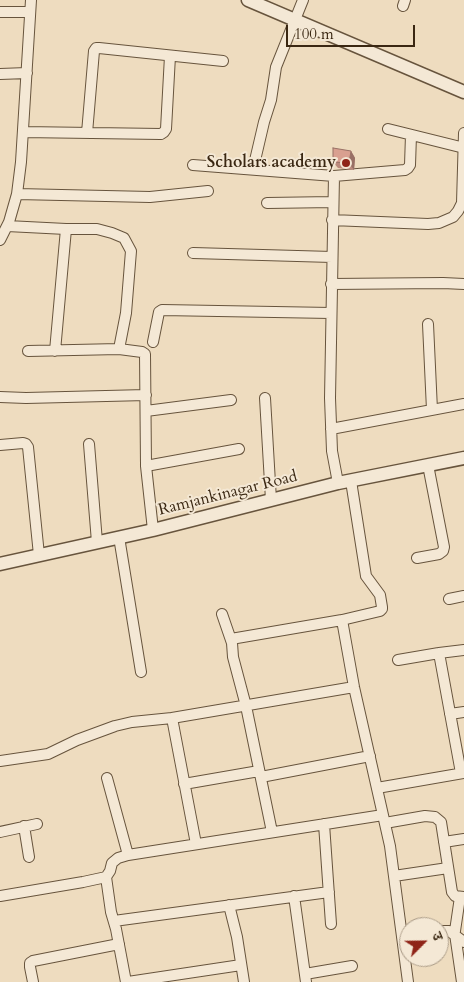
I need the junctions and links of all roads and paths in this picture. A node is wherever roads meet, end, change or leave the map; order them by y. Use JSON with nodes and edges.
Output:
{"nodes":[{"id":1,"x":31,"y":0,"type":"edge"},
{"id":2,"x":248,"y":0,"type":"edge"},
{"id":3,"x":303,"y":0,"type":"edge"},
{"id":4,"x":0,"y":12,"type":"edge"},
{"id":5,"x":30,"y":12,"type":"junction"},
{"id":6,"x":295,"y":20,"type":"junction"},
{"id":7,"x":170,"y":56,"type":"junction"},
{"id":8,"x":223,"y":61,"type":"dead end"},
{"id":9,"x":27,"y":73,"type":"junction"},
{"id":10,"x":0,"y":74,"type":"edge"},
{"id":11,"x":464,"y":92,"type":"edge"},
{"id":12,"x":388,"y":130,"type":"dead end"},
{"id":13,"x":23,"y":132,"type":"junction"},
{"id":14,"x":464,"y":132,"type":"edge"},
{"id":15,"x":88,"y":133,"type":"junction"},
{"id":16,"x":411,"y":135,"type":"junction"},
{"id":17,"x":464,"y":148,"type":"edge"},
{"id":18,"x":193,"y":165,"type":"dead end"},
{"id":19,"x":253,"y":169,"type":"junction"},
{"id":20,"x":334,"y":176,"type":"junction"},
{"id":21,"x":208,"y":191,"type":"dead end"},
{"id":22,"x":17,"y":194,"type":"junction"},
{"id":23,"x":333,"y":202,"type":"junction"},
{"id":24,"x":267,"y":203,"type":"dead end"},
{"id":25,"x":332,"y":220,"type":"junction"},
{"id":26,"x":7,"y":226,"type":"junction"},
{"id":27,"x":66,"y":229,"type":"junction"},
{"id":28,"x":0,"y":240,"type":"edge"},
{"id":29,"x":193,"y":253,"type":"dead end"},
{"id":30,"x":332,"y":257,"type":"junction"},
{"id":31,"x":332,"y":284,"type":"junction"},
{"id":32,"x":464,"y":284,"type":"edge"},
{"id":33,"x":331,"y":313,"type":"junction"},
{"id":34,"x":428,"y":324,"type":"dead end"},
{"id":35,"x":152,"y":342,"type":"dead end"},
{"id":36,"x":119,"y":350,"type":"junction"},
{"id":37,"x":28,"y":351,"type":"dead end"},
{"id":38,"x":55,"y":351,"type":"junction"},
{"id":39,"x":146,"y":395,"type":"junction"},
{"id":40,"x":0,"y":397,"type":"edge"},
{"id":41,"x":265,"y":398,"type":"dead end"},
{"id":42,"x":231,"y":400,"type":"dead end"},
{"id":43,"x":464,"y":404,"type":"edge"},
{"id":44,"x":432,"y":410,"type":"junction"},
{"id":45,"x":146,"y":411,"type":"junction"},
{"id":46,"x":331,"y":428,"type":"junction"},
{"id":47,"x":89,"y":444,"type":"dead end"},
{"id":48,"x":0,"y":445,"type":"edge"},
{"id":49,"x":239,"y":449,"type":"dead end"},
{"id":50,"x":464,"y":458,"type":"edge"},
{"id":51,"x":428,"y":465,"type":"junction"},
{"id":52,"x":146,"y":466,"type":"junction"},
{"id":53,"x":351,"y":480,"type":"junction"},
{"id":54,"x":338,"y":483,"type":"junction"},
{"id":55,"x":271,"y":500,"type":"junction"},
{"id":56,"x":153,"y":530,"type":"junction"},
{"id":57,"x":119,"y":537,"type":"junction"},
{"id":58,"x":97,"y":542,"type":"junction"},
{"id":59,"x":39,"y":555,"type":"junction"},
{"id":60,"x":417,"y":558,"type":"dead end"},
{"id":61,"x":0,"y":564,"type":"edge"},
{"id":62,"x":464,"y":596,"type":"edge"},
{"id":63,"x":449,"y":599,"type":"dead end"},
{"id":64,"x":222,"y":614,"type":"dead end"},
{"id":65,"x":342,"y":620,"type":"junction"},
{"id":66,"x":231,"y":639,"type":"junction"},
{"id":67,"x":464,"y":650,"type":"edge"},
{"id":68,"x":439,"y":653,"type":"junction"},
{"id":69,"x":398,"y":660,"type":"dead end"},
{"id":70,"x":141,"y":672,"type":"dead end"},
{"id":71,"x":354,"y":687,"type":"junction"},
{"id":72,"x":246,"y":706,"type":"junction"},
{"id":73,"x":464,"y":712,"type":"edge"},
{"id":74,"x":450,"y":714,"type":"junction"},
{"id":75,"x":172,"y":718,"type":"junction"},
{"id":76,"x":370,"y":756,"type":"junction"},
{"id":77,"x":0,"y":761,"type":"edge"},
{"id":78,"x":463,"y":773,"type":"edge"},
{"id":79,"x":260,"y":774,"type":"junction"},
{"id":80,"x":107,"y":778,"type":"dead end"},
{"id":81,"x":184,"y":784,"type":"junction"},
{"id":82,"x":377,"y":788,"type":"junction"},
{"id":83,"x":384,"y":819,"type":"junction"},
{"id":84,"x":37,"y":824,"type":"dead end"},
{"id":85,"x":324,"y":824,"type":"junction"},
{"id":86,"x":24,"y":826,"type":"junction"},
{"id":87,"x":0,"y":832,"type":"edge"},
{"id":88,"x":272,"y":832,"type":"junction"},
{"id":89,"x":464,"y":839,"type":"edge"},
{"id":90,"x":444,"y":842,"type":"junction"},
{"id":91,"x":196,"y":844,"type":"junction"},
{"id":92,"x":128,"y":855,"type":"junction"},
{"id":93,"x":29,"y":858,"type":"dead end"},
{"id":94,"x":448,"y":868,"type":"junction"},
{"id":95,"x":394,"y":876,"type":"junction"},
{"id":96,"x":106,"y":877,"type":"junction"},
{"id":97,"x":329,"y":892,"type":"junction"},
{"id":98,"x":0,"y":896,"type":"edge"},
{"id":99,"x":294,"y":896,"type":"junction"},
{"id":100,"x":462,"y":897,"type":"edge"},
{"id":101,"x":229,"y":905,"type":"junction"},
{"id":102,"x":402,"y":917,"type":"edge"},
{"id":103,"x":114,"y":921,"type":"junction"},
{"id":104,"x":331,"y":924,"type":"dead end"},
{"id":105,"x":449,"y":931,"type":"edge"},
{"id":106,"x":455,"y":932,"type":"junction"},
{"id":107,"x":464,"y":942,"type":"edge"},
{"id":108,"x":119,"y":944,"type":"junction"},
{"id":109,"x":241,"y":965,"type":"junction"},
{"id":110,"x":352,"y":966,"type":"dead end"},
{"id":111,"x":407,"y":967,"type":"edge"},
{"id":112,"x":306,"y":978,"type":"edge"},
{"id":113,"x":33,"y":982,"type":"edge"},
{"id":114,"x":127,"y":982,"type":"edge"},
{"id":115,"x":244,"y":982,"type":"edge"},
{"id":116,"x":408,"y":982,"type":"edge"},
{"id":117,"x":462,"y":982,"type":"edge"}],
"edges":[{"from":1,"to":5,"type":"street"},
{"from":2,"to":6,"type":"street"},
{"from":3,"to":6,"type":"street"},
{"from":4,"to":5,"type":"street"},
{"from":5,"to":9,"type":"street"},
{"from":6,"to":11,"type":"street"},
{"from":6,"to":19,"type":"street"},
{"from":7,"to":8,"type":"street"},
{"from":7,"to":15,"type":"street"},
{"from":7,"to":15,"type":"street"},
{"from":9,"to":10,"type":"street"},
{"from":9,"to":13,"type":"street"},
{"from":12,"to":16,"type":"street"},
{"from":13,"to":15,"type":"street"},
{"from":13,"to":22,"type":"street"},
{"from":14,"to":17,"type":"street"},
{"from":16,"to":17,"type":"street"},
{"from":16,"to":20,"type":"street"},
{"from":17,"to":25,"type":"street"},
{"from":18,"to":19,"type":"street"},
{"from":19,"to":20,"type":"street"},
{"from":20,"to":23,"type":"street"},
{"from":21,"to":22,"type":"street"},
{"from":22,"to":26,"type":"street"},
{"from":23,"to":24,"type":"street"},
{"from":23,"to":25,"type":"street"},
{"from":25,"to":30,"type":"street"},
{"from":26,"to":27,"type":"street"},
{"from":26,"to":28,"type":"street"},
{"from":27,"to":36,"type":"street"},
{"from":27,"to":38,"type":"street"},
{"from":29,"to":30,"type":"street"},
{"from":30,"to":31,"type":"street"},
{"from":31,"to":32,"type":"street"},
{"from":31,"to":33,"type":"street"},
{"from":33,"to":35,"type":"street"},
{"from":33,"to":46,"type":"street"},
{"from":34,"to":44,"type":"street"},
{"from":36,"to":38,"type":"street"},
{"from":36,"to":39,"type":"street"},
{"from":37,"to":38,"type":"street"},
{"from":39,"to":40,"type":"street"},
{"from":39,"to":45,"type":"street"},
{"from":41,"to":55,"type":"street"},
{"from":42,"to":45,"type":"street"},
{"from":43,"to":44,"type":"street"},
{"from":44,"to":46,"type":"street"},
{"from":45,"to":52,"type":"street"},
{"from":46,"to":54,"type":"street"},
{"from":47,"to":58,"type":"street"},
{"from":48,"to":59,"type":"street"},
{"from":49,"to":52,"type":"street"},
{"from":50,"to":51,"type":"street","name":"Ramjankinagar Road"},
{"from":51,"to":53,"type":"street","name":"Ramjankinagar Road"},
{"from":51,"to":60,"type":"street"},
{"from":52,"to":56,"type":"street"},
{"from":53,"to":54,"type":"street","name":"Ramjankinagar Road"},
{"from":53,"to":65,"type":"street"},
{"from":54,"to":55,"type":"street","name":"Ramjankinagar Road"},
{"from":55,"to":56,"type":"street","name":"Ramjankinagar Road"},
{"from":56,"to":57,"type":"street","name":"Ramjankinagar Road"},
{"from":57,"to":58,"type":"street","name":"Ramjankinagar Road"},
{"from":57,"to":70,"type":"street"},
{"from":58,"to":59,"type":"street","name":"Ramjankinagar Road"},
{"from":59,"to":61,"type":"street","name":"Ramjankinagar Road"},
{"from":62,"to":63,"type":"street"},
{"from":64,"to":66,"type":"street"},
{"from":65,"to":66,"type":"street"},
{"from":65,"to":71,"type":"street"},
{"from":66,"to":72,"type":"street"},
{"from":67,"to":68,"type":"street"},
{"from":68,"to":69,"type":"street"},
{"from":68,"to":74,"type":"street"},
{"from":71,"to":72,"type":"street"},
{"from":71,"to":76,"type":"street"},
{"from":72,"to":75,"type":"street"},
{"from":72,"to":79,"type":"street"},
{"from":73,"to":74,"type":"street"},
{"from":74,"to":78,"type":"street"},
{"from":75,"to":77,"type":"street"},
{"from":75,"to":81,"type":"street"},
{"from":76,"to":79,"type":"street"},
{"from":76,"to":82,"type":"street"},
{"from":78,"to":82,"type":"street"},
{"from":79,"to":81,"type":"street"},
{"from":79,"to":88,"type":"street"},
{"from":80,"to":92,"type":"street"},
{"from":81,"to":91,"type":"street"},
{"from":82,"to":83,"type":"street"},
{"from":83,"to":85,"type":"street"},
{"from":83,"to":90,"type":"street"},
{"from":83,"to":95,"type":"street"},
{"from":84,"to":86,"type":"street"},
{"from":85,"to":88,"type":"street"},
{"from":85,"to":97,"type":"street"},
{"from":86,"to":87,"type":"street"},
{"from":86,"to":93,"type":"street"},
{"from":88,"to":91,"type":"street"},
{"from":89,"to":90,"type":"street"},
{"from":90,"to":94,"type":"street"},
{"from":91,"to":92,"type":"street"},
{"from":92,"to":96,"type":"street"},
{"from":94,"to":95,"type":"street"},
{"from":94,"to":100,"type":"street"},
{"from":95,"to":102,"type":"street"},
{"from":96,"to":98,"type":"street"},
{"from":96,"to":103,"type":"street"},
{"from":97,"to":99,"type":"street"},
{"from":97,"to":104,"type":"street"},
{"from":99,"to":101,"type":"street"},
{"from":99,"to":112,"type":"street"},
{"from":100,"to":106,"type":"street"},
{"from":101,"to":103,"type":"street"},
{"from":101,"to":109,"type":"street"},
{"from":103,"to":108,"type":"street"},
{"from":105,"to":106,"type":"street"},
{"from":106,"to":107,"type":"street"},
{"from":106,"to":117,"type":"street"},
{"from":108,"to":113,"type":"street"},
{"from":108,"to":114,"type":"street"},
{"from":109,"to":114,"type":"street"},
{"from":109,"to":115,"type":"street"},
{"from":110,"to":112,"type":"street"},
{"from":111,"to":116,"type":"street"}]}
